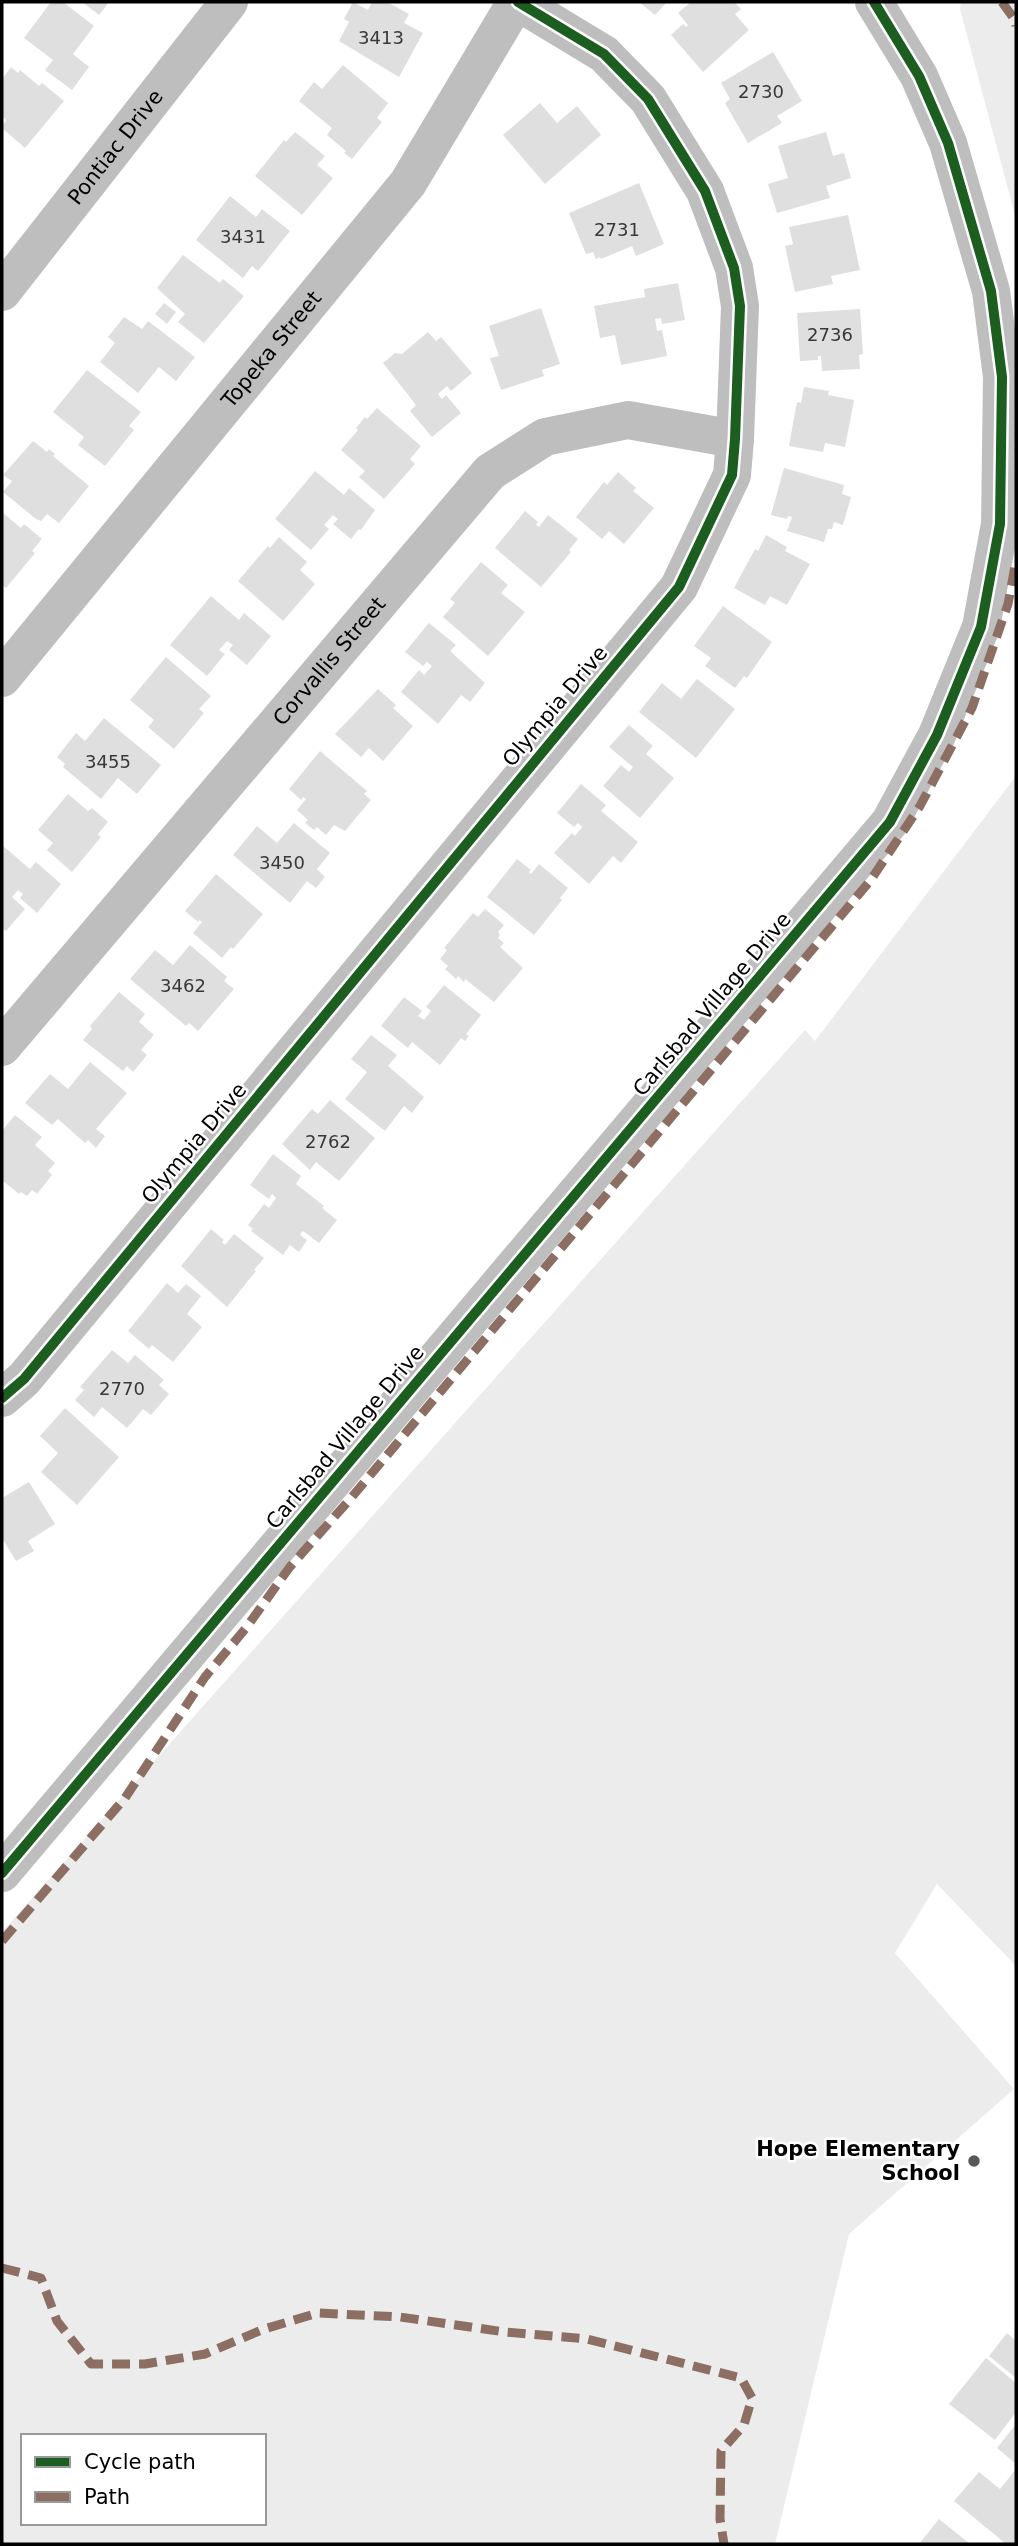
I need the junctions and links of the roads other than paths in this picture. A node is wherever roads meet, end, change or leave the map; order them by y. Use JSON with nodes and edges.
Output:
{"nodes":[{"id":1,"x":229,"y":2,"type":"edge"},
{"id":2,"x":517,"y":2,"type":"edge"},
{"id":3,"x":874,"y":2,"type":"edge"},
{"id":4,"x":2,"y":292,"type":"edge"},
{"id":5,"x":735,"y":439,"type":"junction"},
{"id":6,"x":2,"y":678,"type":"edge"},
{"id":7,"x":2,"y":1047,"type":"edge"},
{"id":8,"x":13,"y":1388,"type":"edge"},
{"id":9,"x":2,"y":1873,"type":"edge"}],
"edges":[{"from":1,"to":4,"type":"street","name":"Pontiac Drive"},
{"from":2,"to":5,"type":"street","name":"Olympia Drive"},
{"from":2,"to":6,"type":"street","name":"Topeka Street"},
{"from":3,"to":9,"type":"street","name":"Carlsbad Village Drive"},
{"from":5,"to":7,"type":"street","name":"Corvallis Street"},
{"from":5,"to":8,"type":"street","name":"Olympia Drive"}]}
